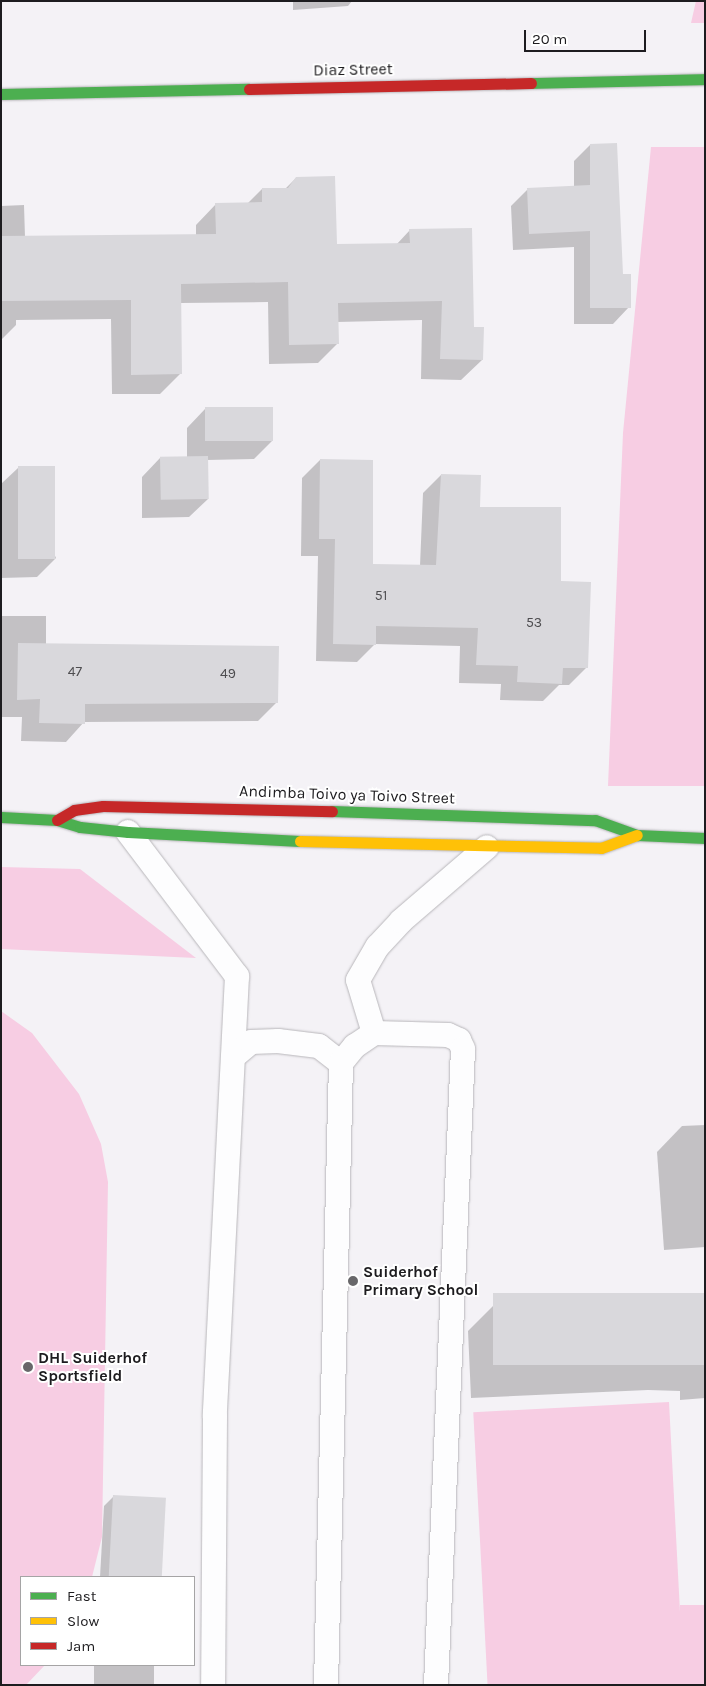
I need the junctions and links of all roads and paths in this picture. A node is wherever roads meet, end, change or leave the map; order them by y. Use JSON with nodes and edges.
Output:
{"nodes":[{"id":1,"x":705,"y":79,"type":"edge"},
{"id":2,"x":1,"y":94,"type":"edge"},
{"id":3,"x":1,"y":818,"type":"edge"},
{"id":4,"x":57,"y":820,"type":"junction"},
{"id":5,"x":128,"y":832,"type":"junction"},
{"id":6,"x":637,"y":835,"type":"junction"},
{"id":7,"x":705,"y":838,"type":"edge"},
{"id":8,"x":487,"y":847,"type":"junction"},
{"id":9,"x":374,"y":1033,"type":"junction"},
{"id":10,"x":233,"y":1057,"type":"junction"},
{"id":11,"x":341,"y":1063,"type":"junction"},
{"id":12,"x":213,"y":1685,"type":"edge"},
{"id":13,"x":326,"y":1685,"type":"edge"},
{"id":14,"x":436,"y":1685,"type":"edge"}],
"edges":[{"from":1,"to":2,"type":"street","name":"Diaz Street"},
{"from":3,"to":4,"type":"street","name":"Andimba Toivo ya Toivo Street"},
{"from":4,"to":5,"type":"street","name":"Andimba Toivo ya Toivo Street"},
{"from":4,"to":6,"type":"street","name":"Andimba Toivo ya Toivo Street"},
{"from":5,"to":8,"type":"street","name":"Andimba Toivo ya Toivo Street"},
{"from":5,"to":10,"type":"lane"},
{"from":6,"to":7,"type":"street","name":"Andimba Toivo ya Toivo Street"},
{"from":6,"to":8,"type":"street","name":"Andimba Toivo ya Toivo Street"},
{"from":8,"to":9,"type":"lane"},
{"from":9,"to":11,"type":"lane"},
{"from":9,"to":14,"type":"lane"},
{"from":10,"to":11,"type":"lane"},
{"from":10,"to":12,"type":"lane"},
{"from":11,"to":13,"type":"lane"}]}
